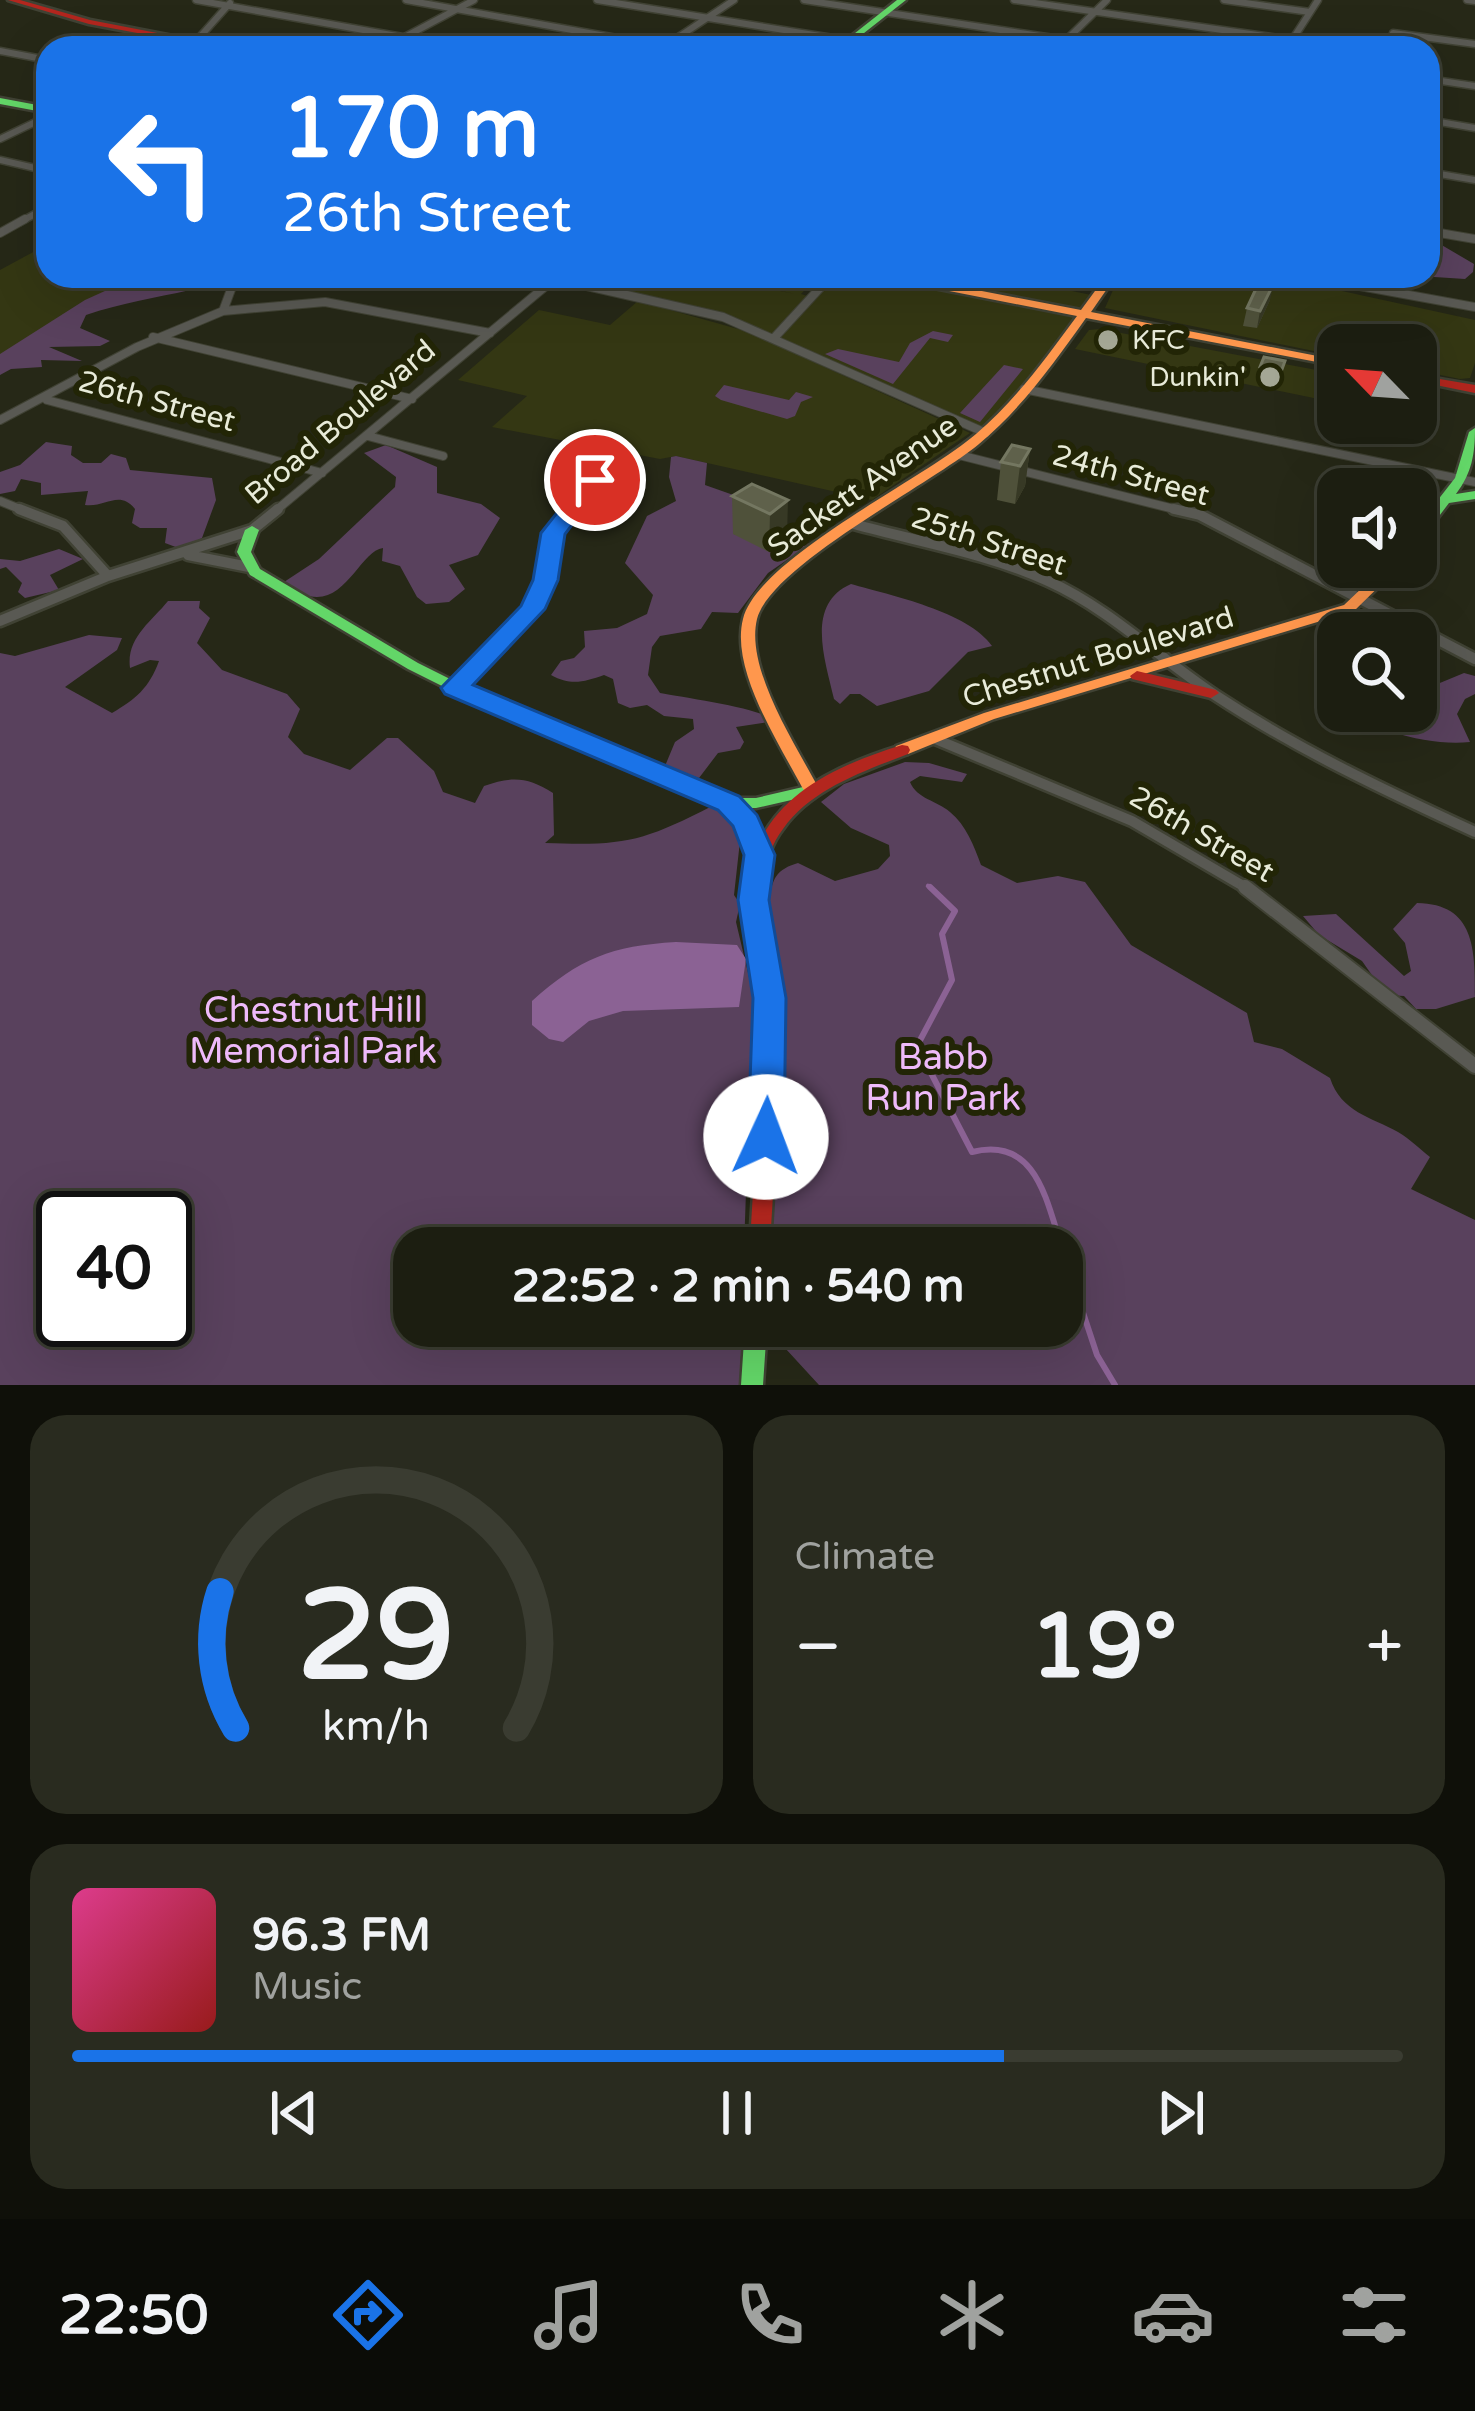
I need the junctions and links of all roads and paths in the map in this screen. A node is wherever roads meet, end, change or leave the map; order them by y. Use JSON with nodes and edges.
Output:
{"nodes":[{"id":1,"x":12,"y":0,"type":"edge"},
{"id":2,"x":196,"y":0,"type":"edge"},
{"id":3,"x":406,"y":0,"type":"edge"},
{"id":4,"x":474,"y":0,"type":"edge"},
{"id":5,"x":596,"y":0,"type":"edge"},
{"id":6,"x":734,"y":0,"type":"edge"},
{"id":7,"x":804,"y":0,"type":"edge"},
{"id":8,"x":914,"y":0,"type":"edge"},
{"id":9,"x":1014,"y":0,"type":"edge"},
{"id":10,"x":1107,"y":0,"type":"edge"},
{"id":11,"x":1223,"y":0,"type":"edge"},
{"id":12,"x":1318,"y":0,"type":"edge"},
{"id":13,"x":230,"y":3,"type":"edge"},
{"id":14,"x":458,"y":9,"type":"junction"},
{"id":15,"x":895,"y":9,"type":"edge"},
{"id":16,"x":1095,"y":12,"type":"junction"},
{"id":17,"x":1310,"y":12,"type":"junction"},
{"id":18,"x":707,"y":18,"type":"junction"},
{"id":19,"x":1394,"y":33,"type":"dead end"},
{"id":20,"x":154,"y":36,"type":"edge"},
{"id":21,"x":202,"y":36,"type":"edge"},
{"id":22,"x":394,"y":36,"type":"edge"},
{"id":23,"x":408,"y":36,"type":"edge"},
{"id":24,"x":602,"y":36,"type":"edge"},
{"id":25,"x":682,"y":36,"type":"edge"},
{"id":26,"x":802,"y":36,"type":"edge"},
{"id":27,"x":861,"y":36,"type":"edge"},
{"id":28,"x":1045,"y":36,"type":"edge"},
{"id":29,"x":1071,"y":36,"type":"edge"},
{"id":30,"x":1240,"y":36,"type":"edge"},
{"id":31,"x":1294,"y":36,"type":"edge"},
{"id":32,"x":1416,"y":36,"type":"edge"},
{"id":33,"x":1440,"y":39,"type":"edge"},
{"id":34,"x":1475,"y":44,"type":"edge"},
{"id":35,"x":0,"y":51,"type":"edge"},
{"id":36,"x":36,"y":58,"type":"edge"},
{"id":37,"x":1440,"y":81,"type":"edge"},
{"id":38,"x":1475,"y":86,"type":"edge"},
{"id":39,"x":0,"y":101,"type":"edge"},
{"id":40,"x":36,"y":110,"type":"edge"},
{"id":41,"x":36,"y":120,"type":"edge"},
{"id":42,"x":1440,"y":122,"type":"edge"},
{"id":43,"x":1475,"y":128,"type":"edge"},
{"id":44,"x":0,"y":139,"type":"edge"},
{"id":45,"x":0,"y":160,"type":"edge"},
{"id":46,"x":36,"y":168,"type":"edge"},
{"id":47,"x":1440,"y":174,"type":"edge"},
{"id":48,"x":1475,"y":180,"type":"edge"},
{"id":49,"x":36,"y":213,"type":"edge"},
{"id":50,"x":0,"y":228,"type":"edge"},
{"id":51,"x":1440,"y":233,"type":"edge"},
{"id":52,"x":1475,"y":238,"type":"edge"},
{"id":53,"x":232,"y":288,"type":"edge"},
{"id":54,"x":544,"y":288,"type":"edge"},
{"id":55,"x":605,"y":288,"type":"edge"},
{"id":56,"x":820,"y":288,"type":"edge"},
{"id":57,"x":950,"y":288,"type":"edge"},
{"id":58,"x":1103,"y":288,"type":"edge"},
{"id":59,"x":1371,"y":288,"type":"edge"},
{"id":60,"x":1475,"y":307,"type":"edge"},
{"id":61,"x":223,"y":311,"type":"junction"},
{"id":62,"x":1083,"y":314,"type":"junction"},
{"id":63,"x":490,"y":333,"type":"junction"},
{"id":64,"x":153,"y":337,"type":"junction"},
{"id":65,"x":774,"y":338,"type":"junction"},
{"id":66,"x":1317,"y":359,"type":"edge"},
{"id":67,"x":1437,"y":382,"type":"edge"},
{"id":68,"x":1024,"y":388,"type":"junction"},
{"id":69,"x":1475,"y":389,"type":"edge"},
{"id":70,"x":47,"y":400,"type":"junction"},
{"id":71,"x":412,"y":400,"type":"junction"},
{"id":72,"x":0,"y":420,"type":"edge"},
{"id":73,"x":1475,"y":432,"type":"edge"},
{"id":74,"x":986,"y":433,"type":"junction"},
{"id":75,"x":368,"y":436,"type":"junction"},
{"id":76,"x":617,"y":453,"type":"dead end"},
{"id":77,"x":959,"y":454,"type":"junction"},
{"id":78,"x":443,"y":456,"type":"dead end"},
{"id":79,"x":322,"y":473,"type":"junction"},
{"id":80,"x":1468,"y":481,"type":"edge"},
{"id":81,"x":1475,"y":495,"type":"edge"},
{"id":82,"x":1448,"y":499,"type":"junction"},
{"id":83,"x":0,"y":501,"type":"edge"},
{"id":84,"x":1437,"y":512,"type":"edge"},
{"id":85,"x":854,"y":524,"type":"junction"},
{"id":86,"x":252,"y":530,"type":"junction"},
{"id":87,"x":184,"y":555,"type":"junction"},
{"id":88,"x":250,"y":567,"type":"junction"},
{"id":89,"x":108,"y":576,"type":"junction"},
{"id":90,"x":1372,"y":588,"type":"edge"},
{"id":91,"x":1363,"y":598,"type":"junction"},
{"id":92,"x":0,"y":621,"type":"edge"},
{"id":93,"x":1475,"y":659,"type":"edge"},
{"id":94,"x":1166,"y":664,"type":"junction"},
{"id":95,"x":1122,"y":675,"type":"junction"},
{"id":96,"x":454,"y":688,"type":"junction"},
{"id":97,"x":1211,"y":693,"type":"junction"},
{"id":98,"x":933,"y":738,"type":"junction"},
{"id":99,"x":811,"y":789,"type":"junction"},
{"id":100,"x":728,"y":803,"type":"junction"},
{"id":101,"x":1475,"y":832,"type":"edge"},
{"id":102,"x":759,"y":855,"type":"junction"},
{"id":103,"x":1475,"y":1066,"type":"edge"},
{"id":104,"x":761,"y":1227,"type":"edge"},
{"id":105,"x":755,"y":1347,"type":"edge"},
{"id":106,"x":752,"y":1385,"type":"edge"}],
"edges":[{"from":1,"to":20,"type":"street"},
{"from":2,"to":13,"type":"street"},
{"from":3,"to":14,"type":"street"},
{"from":4,"to":14,"type":"street"},
{"from":5,"to":18,"type":"street"},
{"from":6,"to":18,"type":"street"},
{"from":7,"to":15,"type":"street"},
{"from":8,"to":15,"type":"street"},
{"from":9,"to":16,"type":"street"},
{"from":10,"to":16,"type":"street"},
{"from":11,"to":17,"type":"street"},
{"from":12,"to":17,"type":"street"},
{"from":13,"to":21,"type":"street"},
{"from":13,"to":22,"type":"street"},
{"from":14,"to":23,"type":"street"},
{"from":14,"to":24,"type":"street"},
{"from":15,"to":27,"type":"street"},
{"from":15,"to":28,"type":"street"},
{"from":16,"to":29,"type":"street"},
{"from":16,"to":30,"type":"street"},
{"from":17,"to":31,"type":"street"},
{"from":18,"to":25,"type":"street"},
{"from":18,"to":26,"type":"street"},
{"from":19,"to":32,"type":"street"},
{"from":33,"to":34,"type":"street"},
{"from":35,"to":36,"type":"street"},
{"from":37,"to":38,"type":"street"},
{"from":39,"to":40,"type":"street"},
{"from":41,"to":44,"type":"street"},
{"from":42,"to":43,"type":"street"},
{"from":45,"to":46,"type":"street"},
{"from":47,"to":48,"type":"street"},
{"from":49,"to":50,"type":"street"},
{"from":51,"to":52,"type":"street"},
{"from":53,"to":61,"type":"street"},
{"from":54,"to":63,"type":"street","name":"Broad Boulevard"},
{"from":55,"to":65,"type":"street"},
{"from":56,"to":65,"type":"street"},
{"from":57,"to":62,"type":"street"},
{"from":58,"to":62,"type":"street","name":"Sackett Avenue"},
{"from":59,"to":60,"type":"street"},
{"from":61,"to":63,"type":"street"},
{"from":61,"to":64,"type":"street"},
{"from":62,"to":66,"type":"street"},
{"from":62,"to":68,"type":"street","name":"Sackett Avenue"},
{"from":63,"to":71,"type":"street","name":"Broad Boulevard"},
{"from":64,"to":70,"type":"street"},
{"from":64,"to":71,"type":"street"},
{"from":65,"to":74,"type":"street"},
{"from":67,"to":69,"type":"street"},
{"from":68,"to":74,"type":"street","name":"Sackett Avenue"},
{"from":68,"to":80,"type":"street"},
{"from":70,"to":72,"type":"street"},
{"from":70,"to":79,"type":"street","name":"26th Street"},
{"from":71,"to":75,"type":"street","name":"Broad Boulevard"},
{"from":73,"to":80,"type":"street"},
{"from":74,"to":77,"type":"street","name":"Sackett Avenue"},
{"from":75,"to":78,"type":"street"},
{"from":75,"to":79,"type":"street","name":"Broad Boulevard"},
{"from":76,"to":96,"type":"street"},
{"from":77,"to":85,"type":"street","name":"Sackett Avenue"},
{"from":77,"to":91,"type":"street","name":"24th Street"},
{"from":79,"to":86,"type":"street","name":"Broad Boulevard"},
{"from":80,"to":82,"type":"street"},
{"from":81,"to":82,"type":"street"},
{"from":82,"to":84,"type":"street"},
{"from":83,"to":89,"type":"street"},
{"from":85,"to":94,"type":"street","name":"25th Street"},
{"from":85,"to":99,"type":"street","name":"Sackett Avenue"},
{"from":86,"to":87,"type":"street","name":"Broad Boulevard"},
{"from":86,"to":88,"type":"street"},
{"from":87,"to":88,"type":"street"},
{"from":87,"to":89,"type":"street","name":"Broad Boulevard"},
{"from":88,"to":96,"type":"street"},
{"from":89,"to":92,"type":"street","name":"Broad Boulevard"},
{"from":90,"to":91,"type":"street","name":"Chestnut Boulevard"},
{"from":91,"to":93,"type":"street","name":"24th Street"},
{"from":91,"to":94,"type":"street","name":"Chestnut Boulevard"},
{"from":94,"to":95,"type":"street","name":"Chestnut Boulevard"},
{"from":94,"to":97,"type":"street","name":"25th Street"},
{"from":95,"to":97,"type":"street"},
{"from":95,"to":98,"type":"street","name":"Chestnut Boulevard"},
{"from":96,"to":100,"type":"street"},
{"from":97,"to":101,"type":"street","name":"25th Street"},
{"from":98,"to":99,"type":"street","name":"Chestnut Boulevard"},
{"from":98,"to":103,"type":"street","name":"26th Street"},
{"from":99,"to":100,"type":"street"},
{"from":99,"to":102,"type":"street"},
{"from":100,"to":102,"type":"street"},
{"from":102,"to":104,"type":"street"},
{"from":105,"to":106,"type":"street"}]}
